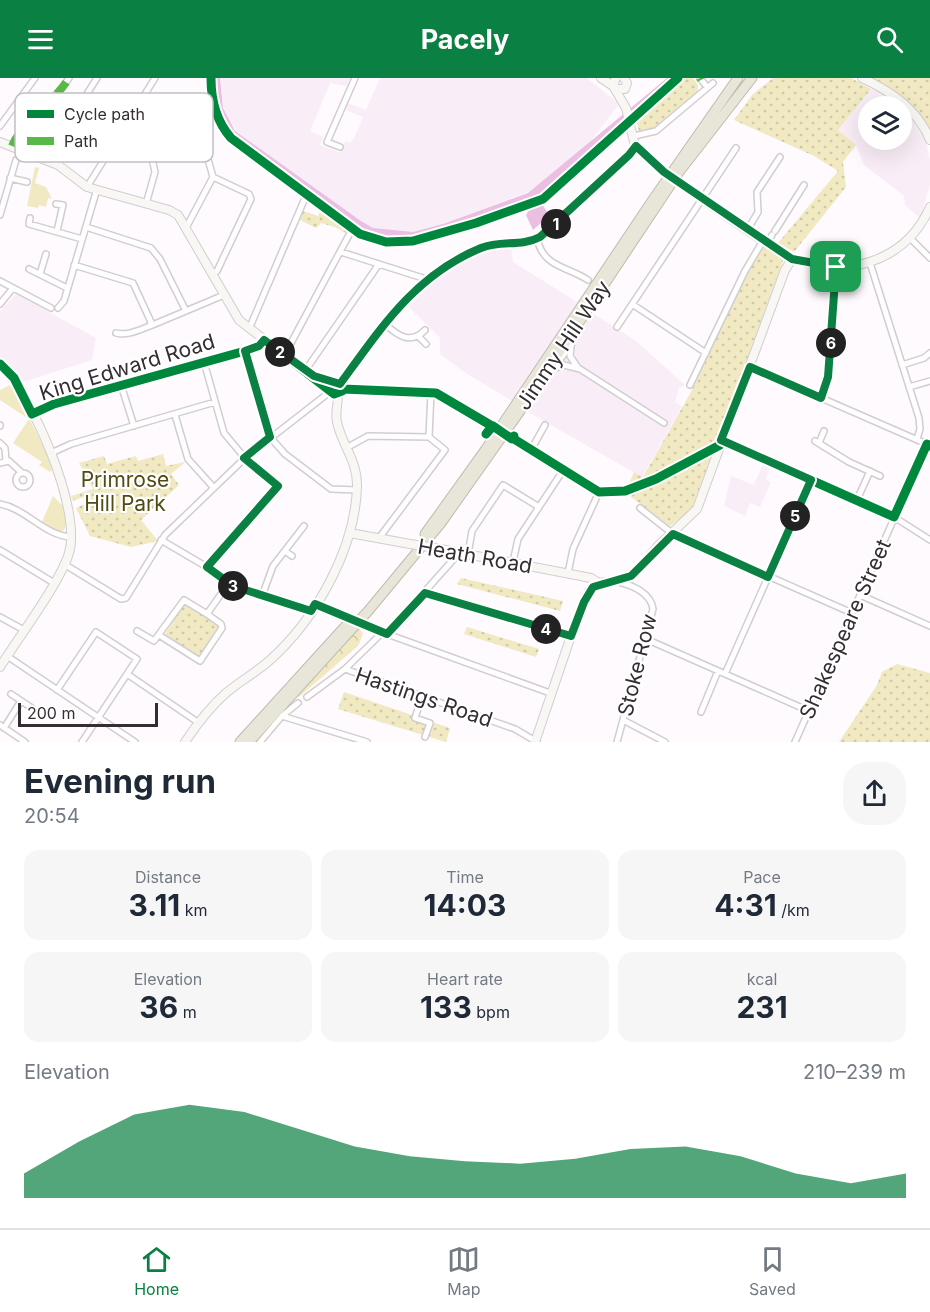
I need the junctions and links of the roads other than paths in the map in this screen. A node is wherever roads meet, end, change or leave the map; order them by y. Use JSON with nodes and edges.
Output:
{"nodes":[{"id":1,"x":35,"y":78,"type":"edge"},
{"id":2,"x":69,"y":78,"type":"edge"},
{"id":3,"x":96,"y":78,"type":"edge"},
{"id":4,"x":155,"y":78,"type":"edge"},
{"id":5,"x":355,"y":78,"type":"edge"},
{"id":6,"x":601,"y":78,"type":"edge"},
{"id":7,"x":634,"y":78,"type":"edge"},
{"id":8,"x":738,"y":78,"type":"edge"},
{"id":9,"x":752,"y":78,"type":"edge"},
{"id":10,"x":862,"y":78,"type":"edge"},
{"id":11,"x":700,"y":79,"type":"edge"},
{"id":12,"x":626,"y":83,"type":"edge"},
{"id":13,"x":712,"y":83,"type":"dead end"},
{"id":14,"x":615,"y":84,"type":"edge"},
{"id":15,"x":707,"y":87,"type":"junction"},
{"id":16,"x":24,"y":93,"type":"edge"},
{"id":17,"x":60,"y":93,"type":"edge"},
{"id":18,"x":87,"y":93,"type":"edge"},
{"id":19,"x":146,"y":93,"type":"edge"},
{"id":20,"x":15,"y":105,"type":"edge"},
{"id":21,"x":625,"y":106,"type":"junction"},
{"id":22,"x":0,"y":126,"type":"edge"},
{"id":23,"x":633,"y":132,"type":"junction"},
{"id":24,"x":15,"y":140,"type":"edge"},
{"id":25,"x":930,"y":140,"type":"edge"},
{"id":26,"x":0,"y":142,"type":"edge"},
{"id":27,"x":12,"y":146,"type":"junction"},
{"id":28,"x":636,"y":146,"type":"junction"},
{"id":29,"x":15,"y":147,"type":"edge"},
{"id":30,"x":340,"y":147,"type":"dead end"},
{"id":31,"x":736,"y":148,"type":"dead end"},
{"id":32,"x":780,"y":157,"type":"dead end"},
{"id":33,"x":769,"y":159,"type":"dead end"},
{"id":34,"x":15,"y":160,"type":"dead end"},
{"id":35,"x":50,"y":162,"type":"edge"},
{"id":36,"x":103,"y":162,"type":"edge"},
{"id":37,"x":153,"y":162,"type":"edge"},
{"id":38,"x":209,"y":162,"type":"edge"},
{"id":39,"x":775,"y":163,"type":"junction"},
{"id":40,"x":213,"y":177,"type":"junction"},
{"id":41,"x":10,"y":178,"type":"junction"},
{"id":42,"x":27,"y":182,"type":"dead end"},
{"id":43,"x":804,"y":184,"type":"dead end"},
{"id":44,"x":87,"y":187,"type":"junction"},
{"id":45,"x":97,"y":189,"type":"junction"},
{"id":46,"x":305,"y":198,"type":"dead end"},
{"id":47,"x":702,"y":198,"type":"junction"},
{"id":48,"x":2,"y":200,"type":"edge"},
{"id":49,"x":56,"y":204,"type":"dead end"},
{"id":50,"x":146,"y":204,"type":"junction"},
{"id":51,"x":930,"y":207,"type":"edge"},
{"id":52,"x":0,"y":215,"type":"edge"},
{"id":53,"x":30,"y":218,"type":"dead end"},
{"id":54,"x":187,"y":226,"type":"junction"},
{"id":55,"x":86,"y":227,"type":"junction"},
{"id":56,"x":748,"y":229,"type":"junction"},
{"id":57,"x":57,"y":231,"type":"junction"},
{"id":58,"x":349,"y":235,"type":"dead end"},
{"id":59,"x":770,"y":237,"type":"junction"},
{"id":60,"x":910,"y":238,"type":"junction"},
{"id":61,"x":82,"y":239,"type":"junction"},
{"id":62,"x":537,"y":239,"type":"junction"},
{"id":63,"x":341,"y":252,"type":"junction"},
{"id":64,"x":46,"y":254,"type":"dead end"},
{"id":65,"x":930,"y":258,"type":"edge"},
{"id":66,"x":792,"y":259,"type":"junction"},
{"id":67,"x":870,"y":263,"type":"junction"},
{"id":68,"x":379,"y":264,"type":"junction"},
{"id":69,"x":74,"y":265,"type":"junction"},
{"id":70,"x":836,"y":267,"type":"junction"},
{"id":71,"x":29,"y":269,"type":"dead end"},
{"id":72,"x":40,"y":274,"type":"junction"},
{"id":73,"x":213,"y":274,"type":"junction"},
{"id":74,"x":426,"y":279,"type":"junction"},
{"id":75,"x":588,"y":280,"type":"dead end"},
{"id":76,"x":0,"y":281,"type":"edge"},
{"id":77,"x":13,"y":288,"type":"junction"},
{"id":78,"x":67,"y":288,"type":"junction"},
{"id":79,"x":224,"y":295,"type":"junction"},
{"id":80,"x":0,"y":304,"type":"edge"},
{"id":81,"x":632,"y":304,"type":"junction"},
{"id":82,"x":186,"y":311,"type":"junction"},
{"id":83,"x":578,"y":323,"type":"junction"},
{"id":84,"x":385,"y":324,"type":"junction"},
{"id":85,"x":150,"y":326,"type":"junction"},
{"id":86,"x":617,"y":327,"type":"dead end"},
{"id":87,"x":249,"y":329,"type":"junction"},
{"id":88,"x":425,"y":330,"type":"dead end"},
{"id":89,"x":116,"y":333,"type":"dead end"},
{"id":90,"x":419,"y":337,"type":"junction"},
{"id":91,"x":264,"y":340,"type":"junction"},
{"id":92,"x":426,"y":344,"type":"dead end"},
{"id":93,"x":569,"y":347,"type":"junction"},
{"id":94,"x":245,"y":351,"type":"junction"},
{"id":95,"x":930,"y":353,"type":"edge"},
{"id":96,"x":705,"y":354,"type":"junction"},
{"id":97,"x":284,"y":356,"type":"junction"},
{"id":98,"x":204,"y":362,"type":"junction"},
{"id":99,"x":0,"y":364,"type":"edge"},
{"id":100,"x":902,"y":365,"type":"junction"},
{"id":101,"x":750,"y":367,"type":"junction"},
{"id":102,"x":579,"y":369,"type":"junction"},
{"id":103,"x":549,"y":370,"type":"junction"},
{"id":104,"x":305,"y":371,"type":"junction"},
{"id":105,"x":930,"y":381,"type":"edge"},
{"id":106,"x":121,"y":385,"type":"junction"},
{"id":107,"x":690,"y":385,"type":"dead end"},
{"id":108,"x":909,"y":387,"type":"junction"},
{"id":109,"x":336,"y":388,"type":"junction"},
{"id":110,"x":431,"y":392,"type":"junction"},
{"id":111,"x":821,"y":398,"type":"junction"},
{"id":112,"x":215,"y":402,"type":"junction"},
{"id":113,"x":32,"y":414,"type":"junction"},
{"id":114,"x":175,"y":415,"type":"junction"},
{"id":115,"x":664,"y":423,"type":"dead end"},
{"id":116,"x":544,"y":425,"type":"dead end"},
{"id":117,"x":134,"y":426,"type":"junction"},
{"id":118,"x":486,"y":431,"type":"dead end"},
{"id":119,"x":824,"y":431,"type":"dead end"},
{"id":120,"x":270,"y":437,"type":"junction"},
{"id":121,"x":429,"y":437,"type":"junction"},
{"id":122,"x":721,"y":440,"type":"junction"},
{"id":123,"x":917,"y":440,"type":"junction"},
{"id":124,"x":516,"y":441,"type":"dead end"},
{"id":125,"x":0,"y":443,"type":"edge"},
{"id":126,"x":928,"y":445,"type":"edge"},
{"id":127,"x":348,"y":447,"type":"junction"},
{"id":128,"x":531,"y":450,"type":"junction"},
{"id":129,"x":51,"y":453,"type":"junction"},
{"id":130,"x":244,"y":458,"type":"junction"},
{"id":131,"x":3,"y":462,"type":"edge"},
{"id":132,"x":564,"y":469,"type":"junction"},
{"id":133,"x":870,"y":471,"type":"junction"},
{"id":134,"x":21,"y":472,"type":"dead end"},
{"id":135,"x":880,"y":476,"type":"dead end"},
{"id":136,"x":811,"y":480,"type":"junction"},
{"id":137,"x":214,"y":488,"type":"junction"},
{"id":138,"x":357,"y":490,"type":"junction"},
{"id":139,"x":857,"y":500,"type":"junction"},
{"id":140,"x":0,"y":504,"type":"edge"},
{"id":141,"x":539,"y":507,"type":"junction"},
{"id":142,"x":640,"y":508,"type":"dead end"},
{"id":143,"x":894,"y":516,"type":"junction"},
{"id":144,"x":304,"y":526,"type":"dead end"},
{"id":145,"x":350,"y":533,"type":"junction"},
{"id":146,"x":673,"y":534,"type":"junction"},
{"id":147,"x":71,"y":537,"type":"junction"},
{"id":148,"x":379,"y":538,"type":"junction"},
{"id":149,"x":161,"y":540,"type":"junction"},
{"id":150,"x":930,"y":540,"type":"edge"},
{"id":151,"x":0,"y":550,"type":"edge"},
{"id":152,"x":285,"y":551,"type":"junction"},
{"id":153,"x":464,"y":553,"type":"junction"},
{"id":154,"x":292,"y":556,"type":"dead end"},
{"id":155,"x":513,"y":562,"type":"junction"},
{"id":156,"x":64,"y":564,"type":"junction"},
{"id":157,"x":207,"y":567,"type":"junction"},
{"id":158,"x":640,"y":567,"type":"junction"},
{"id":159,"x":568,"y":573,"type":"junction"},
{"id":160,"x":768,"y":577,"type":"junction"},
{"id":161,"x":54,"y":582,"type":"junction"},
{"id":162,"x":613,"y":582,"type":"junction"},
{"id":163,"x":599,"y":583,"type":"junction"},
{"id":164,"x":228,"y":584,"type":"junction"},
{"id":165,"x":640,"y":591,"type":"junction"},
{"id":166,"x":425,"y":593,"type":"junction"},
{"id":167,"x":860,"y":595,"type":"junction"},
{"id":168,"x":262,"y":596,"type":"junction"},
{"id":169,"x":313,"y":608,"type":"junction"},
{"id":170,"x":852,"y":613,"type":"junction"},
{"id":171,"x":207,"y":614,"type":"junction"},
{"id":172,"x":0,"y":617,"type":"edge"},
{"id":173,"x":343,"y":617,"type":"junction"},
{"id":174,"x":337,"y":623,"type":"dead end"},
{"id":175,"x":930,"y":626,"type":"edge"},
{"id":176,"x":24,"y":630,"type":"junction"},
{"id":177,"x":137,"y":631,"type":"dead end"},
{"id":178,"x":385,"y":633,"type":"junction"},
{"id":179,"x":159,"y":635,"type":"junction"},
{"id":180,"x":571,"y":636,"type":"junction"},
{"id":181,"x":646,"y":639,"type":"junction"},
{"id":182,"x":7,"y":656,"type":"junction"},
{"id":183,"x":0,"y":665,"type":"edge"},
{"id":184,"x":345,"y":669,"type":"junction"},
{"id":185,"x":718,"y":671,"type":"junction"},
{"id":186,"x":127,"y":674,"type":"junction"},
{"id":187,"x":725,"y":674,"type":"junction"},
{"id":188,"x":57,"y":690,"type":"junction"},
{"id":189,"x":550,"y":693,"type":"junction"},
{"id":190,"x":11,"y":694,"type":"dead end"},
{"id":191,"x":422,"y":696,"type":"junction"},
{"id":192,"x":307,"y":697,"type":"dead end"},
{"id":193,"x":21,"y":701,"type":"junction"},
{"id":194,"x":298,"y":704,"type":"dead end"},
{"id":195,"x":32,"y":708,"type":"dead end"},
{"id":196,"x":809,"y":711,"type":"junction"},
{"id":197,"x":701,"y":712,"type":"dead end"},
{"id":198,"x":282,"y":716,"type":"junction"},
{"id":199,"x":98,"y":717,"type":"junction"},
{"id":200,"x":623,"y":720,"type":"junction"},
{"id":201,"x":199,"y":723,"type":"junction"},
{"id":202,"x":2,"y":726,"type":"edge"},
{"id":203,"x":425,"y":737,"type":"dead end"},
{"id":204,"x":25,"y":742,"type":"edge"},
{"id":205,"x":82,"y":742,"type":"edge"},
{"id":206,"x":135,"y":742,"type":"edge"},
{"id":207,"x":185,"y":742,"type":"edge"},
{"id":208,"x":240,"y":742,"type":"edge"},
{"id":209,"x":249,"y":742,"type":"edge"},
{"id":210,"x":260,"y":742,"type":"edge"},
{"id":211,"x":367,"y":742,"type":"edge"},
{"id":212,"x":536,"y":742,"type":"edge"},
{"id":213,"x":617,"y":742,"type":"edge"},
{"id":214,"x":665,"y":742,"type":"edge"},
{"id":215,"x":795,"y":742,"type":"edge"}],
"edges":[{"from":1,"to":16,"type":"street"},
{"from":2,"to":17,"type":"street"},
{"from":3,"to":18,"type":"street"},
{"from":4,"to":19,"type":"street"},
{"from":5,"to":30,"type":"street"},
{"from":6,"to":14,"type":"street"},
{"from":7,"to":12,"type":"street"},
{"from":8,"to":208,"type":"highway","name":"Jimmy Hill Way"},
{"from":9,"to":83,"type":"highway","name":"Jimmy Hill Way"},
{"from":10,"to":25,"type":"street"},
{"from":11,"to":15,"type":"street"},
{"from":12,"to":14,"type":"street"},
{"from":12,"to":21,"type":"street"},
{"from":13,"to":15,"type":"street"},
{"from":14,"to":21,"type":"street"},
{"from":15,"to":23,"type":"street"},
{"from":20,"to":22,"type":"street"},
{"from":21,"to":23,"type":"street"},
{"from":23,"to":28,"type":"street"},
{"from":24,"to":27,"type":"street"},
{"from":26,"to":27,"type":"street"},
{"from":27,"to":29,"type":"street"},
{"from":28,"to":47,"type":"street","bridge":true},
{"from":28,"to":62,"type":"street"},
{"from":31,"to":47,"type":"street"},
{"from":32,"to":39,"type":"street"},
{"from":33,"to":39,"type":"street"},
{"from":34,"to":41,"type":"street"},
{"from":35,"to":44,"type":"street"},
{"from":36,"to":44,"type":"street"},
{"from":37,"to":50,"type":"street"},
{"from":38,"to":40,"type":"street"},
{"from":39,"to":56,"type":"street"},
{"from":40,"to":54,"type":"street"},
{"from":40,"to":73,"type":"street"},
{"from":41,"to":42,"type":"street"},
{"from":41,"to":48,"type":"street"},
{"from":43,"to":59,"type":"street"},
{"from":44,"to":45,"type":"street"},
{"from":45,"to":50,"type":"street"},
{"from":45,"to":55,"type":"street"},
{"from":46,"to":87,"type":"street"},
{"from":47,"to":56,"type":"street"},
{"from":47,"to":81,"type":"street"},
{"from":48,"to":52,"type":"street"},
{"from":49,"to":57,"type":"street"},
{"from":50,"to":54,"type":"street"},
{"from":51,"to":60,"type":"street"},
{"from":53,"to":57,"type":"street"},
{"from":54,"to":73,"type":"street"},
{"from":55,"to":61,"type":"street"},
{"from":55,"to":82,"type":"street"},
{"from":56,"to":59,"type":"street"},
{"from":57,"to":61,"type":"street"},
{"from":58,"to":63,"type":"street"},
{"from":59,"to":66,"type":"street"},
{"from":59,"to":96,"type":"street"},
{"from":60,"to":65,"type":"street"},
{"from":60,"to":67,"type":"street"},
{"from":61,"to":69,"type":"street"},
{"from":62,"to":74,"type":"street"},
{"from":62,"to":75,"type":"street"},
{"from":63,"to":68,"type":"street"},
{"from":63,"to":97,"type":"street"},
{"from":64,"to":72,"type":"street"},
{"from":66,"to":70,"type":"street"},
{"from":66,"to":101,"type":"street"},
{"from":67,"to":70,"type":"street"},
{"from":67,"to":100,"type":"street"},
{"from":68,"to":74,"type":"street"},
{"from":68,"to":104,"type":"street"},
{"from":69,"to":78,"type":"street"},
{"from":69,"to":85,"type":"street"},
{"from":70,"to":111,"type":"street"},
{"from":71,"to":72,"type":"street"},
{"from":72,"to":78,"type":"street"},
{"from":73,"to":79,"type":"street"},
{"from":74,"to":84,"type":"street"},
{"from":76,"to":77,"type":"street"},
{"from":77,"to":78,"type":"street"},
{"from":77,"to":80,"type":"street"},
{"from":79,"to":82,"type":"street"},
{"from":79,"to":87,"type":"street"},
{"from":81,"to":86,"type":"street"},
{"from":81,"to":96,"type":"street"},
{"from":82,"to":85,"type":"street"},
{"from":83,"to":93,"type":"street"},
{"from":83,"to":103,"type":"highway","name":"Jimmy Hill Way"},
{"from":84,"to":90,"type":"street"},
{"from":84,"to":109,"type":"street"},
{"from":85,"to":89,"type":"street"},
{"from":87,"to":91,"type":"street"},
{"from":88,"to":90,"type":"street"},
{"from":90,"to":92,"type":"street"},
{"from":91,"to":94,"type":"street","name":"King Edward Road"},
{"from":91,"to":97,"type":"street"},
{"from":93,"to":102,"type":"street"},
{"from":93,"to":103,"type":"street"},
{"from":94,"to":98,"type":"street","name":"King Edward Road"},
{"from":94,"to":120,"type":"street"},
{"from":95,"to":100,"type":"street"},
{"from":96,"to":107,"type":"street"},
{"from":97,"to":104,"type":"street"},
{"from":98,"to":106,"type":"street","name":"King Edward Road"},
{"from":98,"to":112,"type":"street"},
{"from":99,"to":113,"type":"street"},
{"from":100,"to":108,"type":"street"},
{"from":101,"to":111,"type":"street"},
{"from":101,"to":122,"type":"street"},
{"from":102,"to":103,"type":"street"},
{"from":102,"to":115,"type":"street"},
{"from":103,"to":209,"type":"highway","name":"Jimmy Hill Way"},
{"from":104,"to":109,"type":"street"},
{"from":105,"to":108,"type":"street"},
{"from":106,"to":113,"type":"street","name":"King Edward Road"},
{"from":106,"to":117,"type":"street"},
{"from":108,"to":123,"type":"street"},
{"from":109,"to":110,"type":"street"},
{"from":109,"to":120,"type":"street"},
{"from":109,"to":127,"type":"street"},
{"from":110,"to":118,"type":"street"},
{"from":110,"to":121,"type":"street"},
{"from":111,"to":123,"type":"street"},
{"from":112,"to":114,"type":"street"},
{"from":112,"to":130,"type":"street"},
{"from":113,"to":129,"type":"street"},
{"from":114,"to":117,"type":"street"},
{"from":114,"to":137,"type":"street"},
{"from":116,"to":128,"type":"street"},
{"from":117,"to":129,"type":"street"},
{"from":119,"to":133,"type":"street"},
{"from":120,"to":130,"type":"street"},
{"from":120,"to":138,"type":"street"},
{"from":121,"to":127,"type":"street"},
{"from":121,"to":148,"type":"street"},
{"from":122,"to":136,"type":"street"},
{"from":122,"to":146,"type":"street"},
{"from":123,"to":126,"type":"street"},
{"from":124,"to":128,"type":"street"},
{"from":125,"to":131,"type":"street"},
{"from":126,"to":143,"type":"street","name":"Shakespeare Street"},
{"from":127,"to":138,"type":"street"},
{"from":128,"to":132,"type":"street"},
{"from":129,"to":147,"type":"street"},
{"from":130,"to":137,"type":"street"},
{"from":130,"to":157,"type":"street"},
{"from":131,"to":134,"type":"street"},
{"from":132,"to":141,"type":"street"},
{"from":132,"to":159,"type":"street"},
{"from":133,"to":135,"type":"street"},
{"from":133,"to":139,"type":"street"},
{"from":136,"to":139,"type":"street"},
{"from":136,"to":160,"type":"street"},
{"from":137,"to":149,"type":"street"},
{"from":138,"to":145,"type":"street"},
{"from":139,"to":143,"type":"street"},
{"from":140,"to":147,"type":"street"},
{"from":141,"to":153,"type":"street"},
{"from":141,"to":155,"type":"street"},
{"from":142,"to":146,"type":"street"},
{"from":143,"to":150,"type":"street"},
{"from":143,"to":167,"type":"street","name":"Shakespeare Street"},
{"from":144,"to":152,"type":"street"},
{"from":145,"to":148,"type":"street","name":"Heath Road"},
{"from":145,"to":169,"type":"street"},
{"from":146,"to":158,"type":"street"},
{"from":146,"to":160,"type":"street"},
{"from":147,"to":156,"type":"street"},
{"from":148,"to":153,"type":"street","name":"Heath Road","bridge":true},
{"from":149,"to":156,"type":"street"},
{"from":149,"to":157,"type":"street"},
{"from":151,"to":161,"type":"street"},
{"from":152,"to":154,"type":"street"},
{"from":152,"to":168,"type":"street"},
{"from":153,"to":155,"type":"street","name":"Heath Road"},
{"from":153,"to":166,"type":"street"},
{"from":155,"to":159,"type":"street","name":"Heath Road"},
{"from":156,"to":161,"type":"street"},
{"from":157,"to":164,"type":"street"},
{"from":158,"to":162,"type":"street"},
{"from":158,"to":165,"type":"street"},
{"from":159,"to":163,"type":"street","name":"Heath Road"},
{"from":160,"to":170,"type":"street"},
{"from":160,"to":187,"type":"street"},
{"from":161,"to":176,"type":"street"},
{"from":162,"to":163,"type":"street"},
{"from":162,"to":165,"type":"street"},
{"from":163,"to":180,"type":"street"},
{"from":164,"to":168,"type":"street"},
{"from":164,"to":171,"type":"street"},
{"from":165,"to":181,"type":"street","name":"Stoke Row"},
{"from":166,"to":178,"type":"street"},
{"from":166,"to":180,"type":"street"},
{"from":167,"to":170,"type":"street","name":"Shakespeare Street"},
{"from":167,"to":175,"type":"street"},
{"from":168,"to":169,"type":"street"},
{"from":169,"to":173,"type":"street"},
{"from":169,"to":201,"type":"street"},
{"from":170,"to":196,"type":"street","name":"Shakespeare Street"},
{"from":171,"to":179,"type":"street"},
{"from":171,"to":179,"type":"street"},
{"from":172,"to":176,"type":"street"},
{"from":173,"to":174,"type":"street"},
{"from":173,"to":178,"type":"street","bridge":true},
{"from":176,"to":182,"type":"street"},
{"from":177,"to":179,"type":"street"},
{"from":178,"to":184,"type":"street"},
{"from":178,"to":189,"type":"street"},
{"from":180,"to":189,"type":"street"},
{"from":181,"to":185,"type":"street"},
{"from":181,"to":200,"type":"street","name":"Stoke Row"},
{"from":182,"to":183,"type":"street"},
{"from":182,"to":188,"type":"street"},
{"from":184,"to":191,"type":"street","name":"Hastings Road"},
{"from":184,"to":192,"type":"street"},
{"from":185,"to":187,"type":"street"},
{"from":185,"to":197,"type":"street"},
{"from":186,"to":188,"type":"street"},
{"from":186,"to":199,"type":"street"},
{"from":186,"to":201,"type":"street"},
{"from":187,"to":196,"type":"street"},
{"from":188,"to":199,"type":"street"},
{"from":189,"to":212,"type":"street"},
{"from":190,"to":193,"type":"street"},
{"from":191,"to":203,"type":"street"},
{"from":191,"to":212,"type":"street","name":"Hastings Road"},
{"from":193,"to":195,"type":"street"},
{"from":193,"to":202,"type":"street"},
{"from":194,"to":198,"type":"street"},
{"from":196,"to":215,"type":"street","name":"Shakespeare Street"},
{"from":198,"to":210,"type":"street"},
{"from":198,"to":211,"type":"street"},
{"from":199,"to":205,"type":"street"},
{"from":199,"to":206,"type":"street"},
{"from":200,"to":213,"type":"street","name":"Stoke Row"},
{"from":200,"to":214,"type":"street"},
{"from":201,"to":207,"type":"street"},
{"from":202,"to":204,"type":"street"}]}
